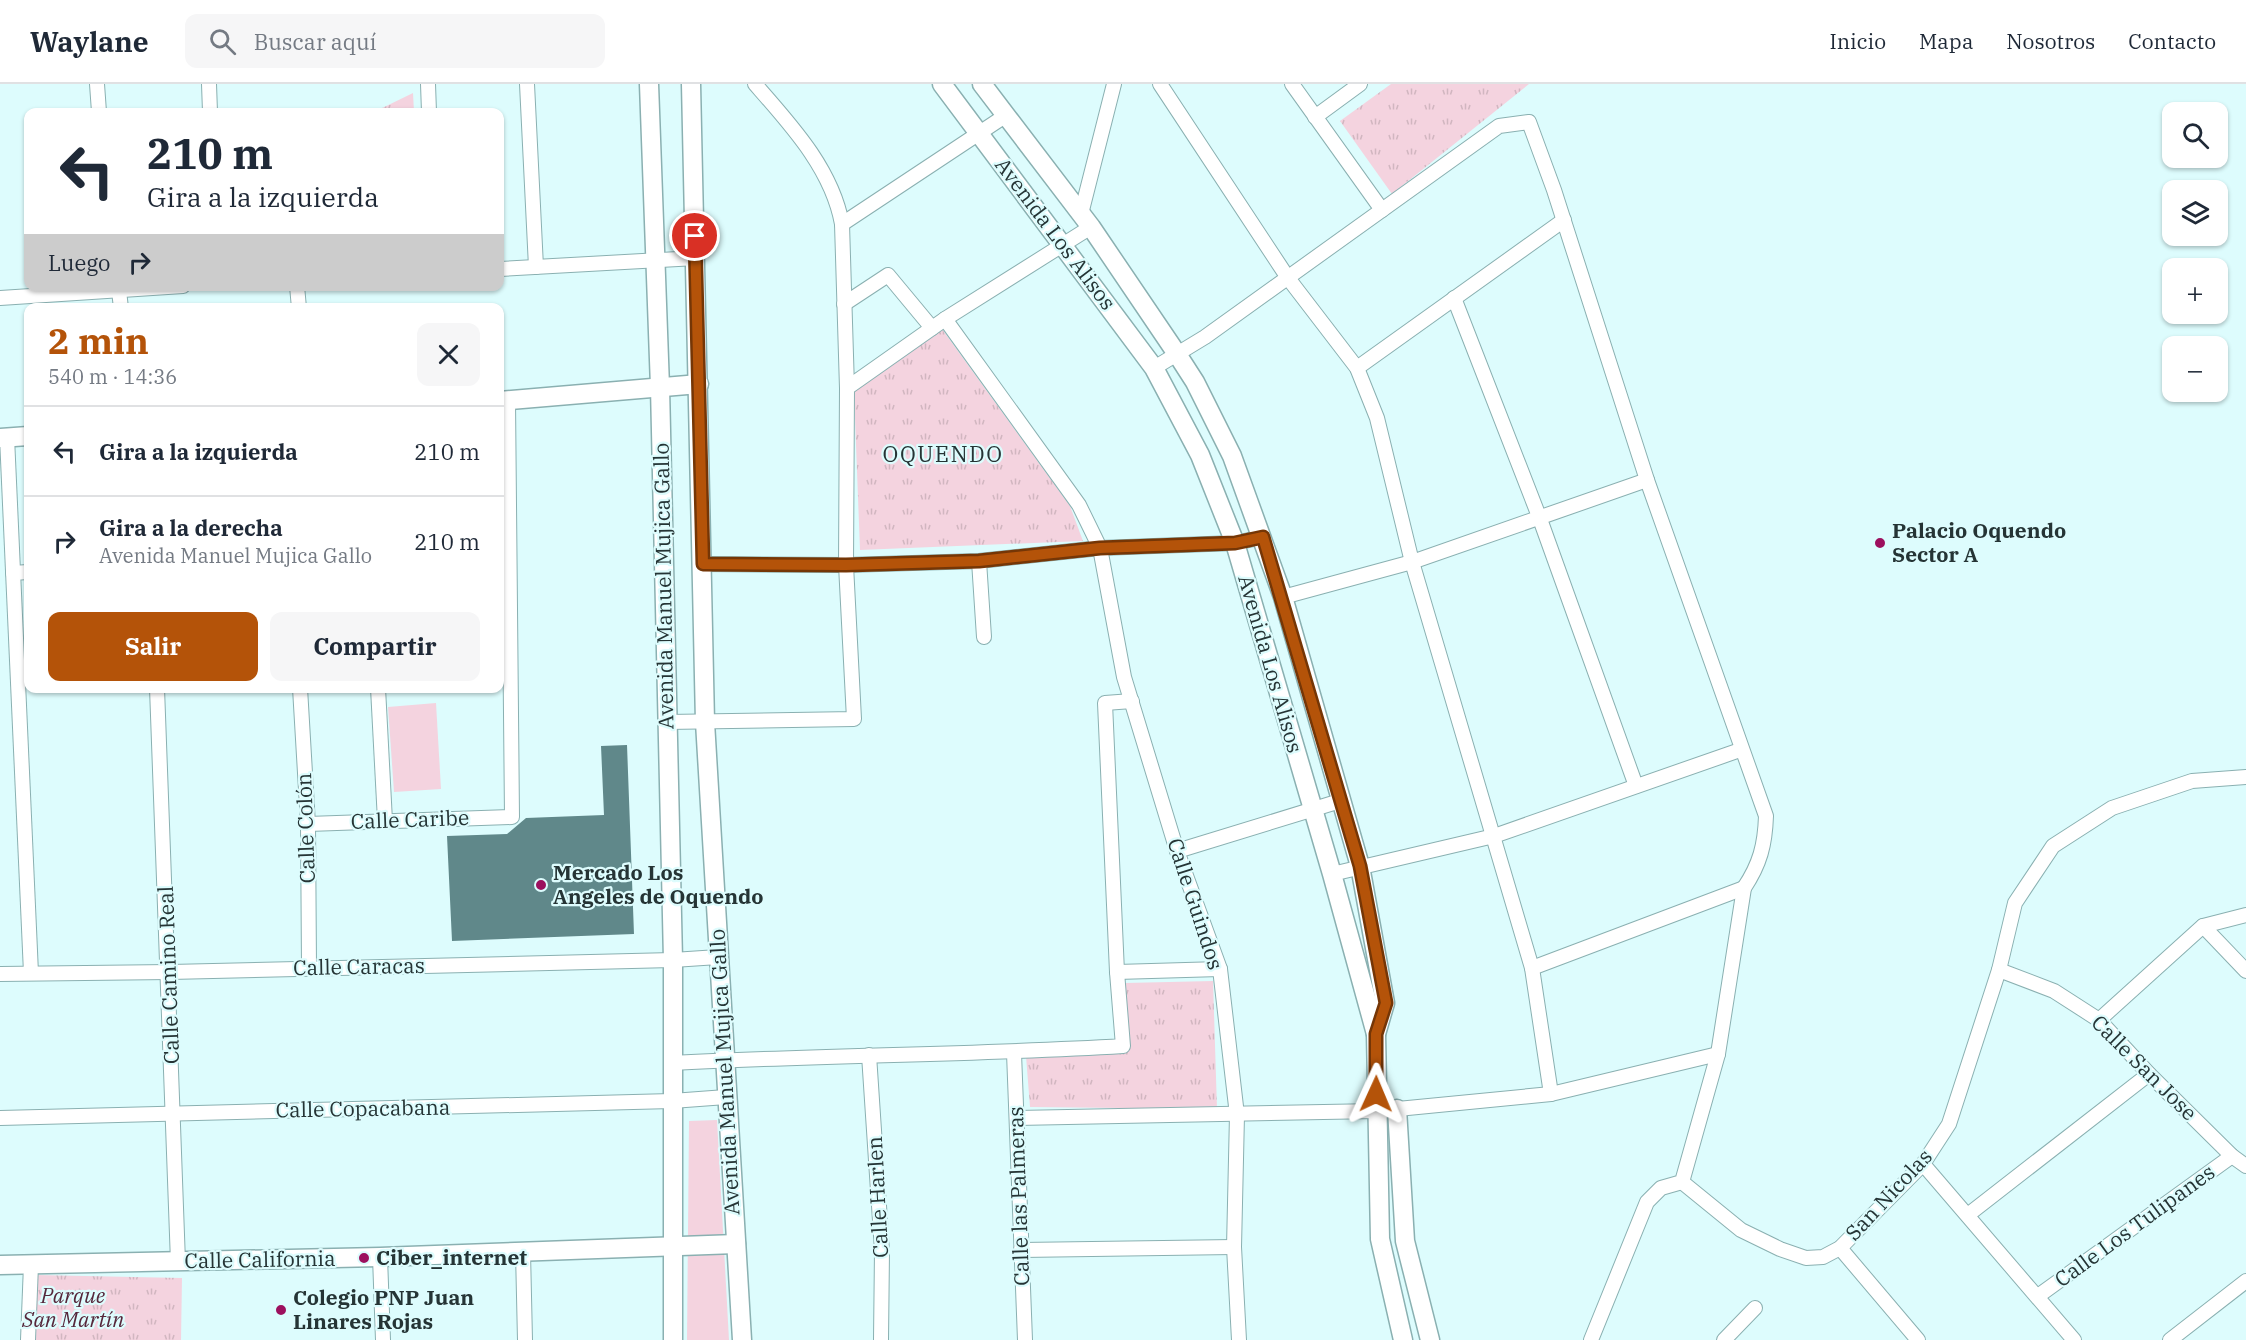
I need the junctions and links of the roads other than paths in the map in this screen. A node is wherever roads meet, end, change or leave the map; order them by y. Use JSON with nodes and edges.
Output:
{"nodes":[{"id":1,"x":97,"y":84,"type":"edge"},
{"id":2,"x":209,"y":84,"type":"edge"},
{"id":3,"x":428,"y":84,"type":"edge"},
{"id":4,"x":527,"y":84,"type":"edge"},
{"id":5,"x":649,"y":84,"type":"edge"},
{"id":6,"x":691,"y":84,"type":"edge"},
{"id":7,"x":755,"y":84,"type":"edge"},
{"id":8,"x":942,"y":84,"type":"edge"},
{"id":9,"x":982,"y":84,"type":"edge"},
{"id":10,"x":1114,"y":84,"type":"edge"},
{"id":11,"x":1160,"y":84,"type":"edge"},
{"id":12,"x":1292,"y":84,"type":"edge"},
{"id":13,"x":1360,"y":84,"type":"edge"},
{"id":14,"x":99,"y":108,"type":"edge"},
{"id":15,"x":210,"y":108,"type":"edge"},
{"id":16,"x":429,"y":108,"type":"edge"},
{"id":17,"x":1005,"y":116,"type":"junction"},
{"id":18,"x":1315,"y":117,"type":"junction"},
{"id":19,"x":980,"y":133,"type":"junction"},
{"id":20,"x":1382,"y":210,"type":"junction"},
{"id":21,"x":1086,"y":220,"type":"junction"},
{"id":22,"x":1564,"y":220,"type":"junction"},
{"id":23,"x":842,"y":224,"type":"junction"},
{"id":24,"x":1064,"y":244,"type":"junction"},
{"id":25,"x":696,"y":258,"type":"junction"},
{"id":26,"x":654,"y":261,"type":"junction"},
{"id":27,"x":536,"y":267,"type":"junction"},
{"id":28,"x":504,"y":269,"type":"edge"},
{"id":29,"x":1288,"y":278,"type":"junction"},
{"id":30,"x":88,"y":291,"type":"edge"},
{"id":31,"x":0,"y":298,"type":"edge"},
{"id":32,"x":1454,"y":298,"type":"junction"},
{"id":33,"x":844,"y":304,"type":"junction"},
{"id":34,"x":945,"y":319,"type":"junction"},
{"id":35,"x":932,"y":328,"type":"junction"},
{"id":36,"x":1177,"y":354,"type":"junction"},
{"id":37,"x":1154,"y":368,"type":"junction"},
{"id":38,"x":1357,"y":368,"type":"junction"},
{"id":39,"x":699,"y":384,"type":"junction"},
{"id":40,"x":660,"y":387,"type":"junction"},
{"id":41,"x":847,"y":388,"type":"junction"},
{"id":42,"x":504,"y":401,"type":"edge"},
{"id":43,"x":24,"y":436,"type":"edge"},
{"id":44,"x":4,"y":437,"type":"edge"},
{"id":45,"x":1647,"y":480,"type":"junction"},
{"id":46,"x":1540,"y":519,"type":"junction"},
{"id":47,"x":1263,"y":537,"type":"junction"},
{"id":48,"x":1235,"y":543,"type":"junction"},
{"id":49,"x":1100,"y":548,"type":"junction"},
{"id":50,"x":504,"y":561,"type":"edge"},
{"id":51,"x":979,"y":561,"type":"junction"},
{"id":52,"x":1412,"y":562,"type":"junction"},
{"id":53,"x":703,"y":564,"type":"junction"},
{"id":54,"x":846,"y":565,"type":"junction"},
{"id":55,"x":24,"y":572,"type":"edge"},
{"id":56,"x":13,"y":573,"type":"junction"},
{"id":57,"x":1283,"y":597,"type":"junction"},
{"id":58,"x":984,"y":638,"type":"dead end"},
{"id":59,"x":505,"y":676,"type":"edge"},
{"id":60,"x":158,"y":693,"type":"edge"},
{"id":61,"x":300,"y":693,"type":"edge"},
{"id":62,"x":378,"y":693,"type":"edge"},
{"id":63,"x":1132,"y":701,"type":"junction"},
{"id":64,"x":667,"y":722,"type":"junction"},
{"id":65,"x":705,"y":722,"type":"junction"},
{"id":66,"x":1740,"y":750,"type":"junction"},
{"id":67,"x":2246,"y":777,"type":"edge"},
{"id":68,"x":1636,"y":786,"type":"junction"},
{"id":69,"x":1341,"y":801,"type":"junction"},
{"id":70,"x":1313,"y":809,"type":"junction"},
{"id":71,"x":385,"y":821,"type":"junction"},
{"id":72,"x":308,"y":824,"type":"junction"},
{"id":73,"x":1494,"y":836,"type":"junction"},
{"id":74,"x":1177,"y":851,"type":"junction"},
{"id":75,"x":1360,"y":866,"type":"junction"},
{"id":76,"x":1332,"y":874,"type":"junction"},
{"id":77,"x":1744,"y":888,"type":"junction"},
{"id":78,"x":2246,"y":915,"type":"edge"},
{"id":79,"x":2203,"y":926,"type":"junction"},
{"id":80,"x":718,"y":957,"type":"junction"},
{"id":81,"x":673,"y":960,"type":"junction"},
{"id":82,"x":309,"y":967,"type":"junction"},
{"id":83,"x":1532,"y":968,"type":"junction"},
{"id":84,"x":1220,"y":969,"type":"junction"},
{"id":85,"x":2000,"y":970,"type":"junction"},
{"id":86,"x":2246,"y":971,"type":"edge"},
{"id":87,"x":170,"y":972,"type":"junction"},
{"id":88,"x":1116,"y":972,"type":"junction"},
{"id":89,"x":31,"y":973,"type":"junction"},
{"id":90,"x":0,"y":974,"type":"edge"},
{"id":91,"x":2099,"y":1020,"type":"junction"},
{"id":92,"x":1376,"y":1034,"type":"junction"},
{"id":93,"x":1014,"y":1053,"type":"junction"},
{"id":94,"x":1718,"y":1054,"type":"junction"},
{"id":95,"x":869,"y":1055,"type":"junction"},
{"id":96,"x":724,"y":1060,"type":"junction"},
{"id":97,"x":672,"y":1063,"type":"junction"},
{"id":98,"x":2149,"y":1074,"type":"junction"},
{"id":99,"x":1551,"y":1094,"type":"junction"},
{"id":100,"x":726,"y":1097,"type":"junction"},
{"id":101,"x":672,"y":1101,"type":"junction"},
{"id":102,"x":1397,"y":1109,"type":"junction"},
{"id":103,"x":1377,"y":1111,"type":"junction"},
{"id":104,"x":173,"y":1114,"type":"junction"},
{"id":105,"x":1237,"y":1114,"type":"junction"},
{"id":106,"x":0,"y":1118,"type":"edge"},
{"id":107,"x":1017,"y":1118,"type":"junction"},
{"id":108,"x":2232,"y":1156,"type":"junction"},
{"id":109,"x":1923,"y":1164,"type":"junction"},
{"id":110,"x":2246,"y":1165,"type":"edge"},
{"id":111,"x":1682,"y":1182,"type":"junction"},
{"id":112,"x":1969,"y":1214,"type":"junction"},
{"id":113,"x":736,"y":1244,"type":"junction"},
{"id":114,"x":670,"y":1247,"type":"junction"},
{"id":115,"x":1234,"y":1247,"type":"junction"},
{"id":116,"x":1840,"y":1248,"type":"junction"},
{"id":117,"x":1022,"y":1250,"type":"junction"},
{"id":118,"x":523,"y":1252,"type":"junction"},
{"id":119,"x":380,"y":1257,"type":"junction"},
{"id":120,"x":178,"y":1262,"type":"junction"},
{"id":121,"x":0,"y":1265,"type":"edge"},
{"id":122,"x":31,"y":1265,"type":"junction"},
{"id":123,"x":2246,"y":1281,"type":"edge"},
{"id":124,"x":2038,"y":1296,"type":"junction"},
{"id":125,"x":1755,"y":1308,"type":"dead end"},
{"id":126,"x":28,"y":1340,"type":"edge"},
{"id":127,"x":383,"y":1340,"type":"edge"},
{"id":128,"x":525,"y":1340,"type":"edge"},
{"id":129,"x":672,"y":1340,"type":"edge"},
{"id":130,"x":742,"y":1340,"type":"edge"},
{"id":131,"x":881,"y":1340,"type":"edge"},
{"id":132,"x":1025,"y":1340,"type":"edge"},
{"id":133,"x":1239,"y":1340,"type":"edge"},
{"id":134,"x":1403,"y":1340,"type":"edge"},
{"id":135,"x":1430,"y":1340,"type":"edge"},
{"id":136,"x":1590,"y":1340,"type":"edge"},
{"id":137,"x":1724,"y":1340,"type":"edge"},
{"id":138,"x":1918,"y":1340,"type":"edge"},
{"id":139,"x":2074,"y":1340,"type":"edge"},
{"id":140,"x":2170,"y":1340,"type":"edge"}],
"edges":[{"from":1,"to":14,"type":"street"},
{"from":2,"to":15,"type":"street"},
{"from":3,"to":16,"type":"street"},
{"from":4,"to":27,"type":"street"},
{"from":5,"to":26,"type":"street","name":"Avenida Manuel Mujica Gallo"},
{"from":6,"to":25,"type":"street","name":"Avenida Manuel Mujica Gallo"},
{"from":7,"to":23,"type":"street"},
{"from":8,"to":19,"type":"street","name":"Avenida Los Alisos"},
{"from":9,"to":17,"type":"street","name":"Avenida Los Alisos"},
{"from":10,"to":21,"type":"street"},
{"from":11,"to":29,"type":"street"},
{"from":12,"to":18,"type":"street"},
{"from":13,"to":18,"type":"street"},
{"from":17,"to":19,"type":"street"},
{"from":17,"to":21,"type":"street","name":"Avenida Los Alisos"},
{"from":18,"to":20,"type":"street"},
{"from":19,"to":23,"type":"street"},
{"from":19,"to":24,"type":"street","name":"Avenida Los Alisos"},
{"from":20,"to":22,"type":"street"},
{"from":20,"to":29,"type":"street"},
{"from":21,"to":24,"type":"street"},
{"from":21,"to":36,"type":"street","name":"Avenida Los Alisos"},
{"from":22,"to":32,"type":"street"},
{"from":22,"to":45,"type":"street"},
{"from":23,"to":33,"type":"street"},
{"from":24,"to":34,"type":"street"},
{"from":24,"to":37,"type":"street","name":"Avenida Los Alisos"},
{"from":25,"to":26,"type":"street"},
{"from":25,"to":39,"type":"street","name":"Avenida Manuel Mujica Gallo"},
{"from":26,"to":27,"type":"street"},
{"from":26,"to":40,"type":"street","name":"Avenida Manuel Mujica Gallo"},
{"from":27,"to":28,"type":"street"},
{"from":29,"to":36,"type":"street"},
{"from":29,"to":38,"type":"street"},
{"from":30,"to":31,"type":"street"},
{"from":32,"to":38,"type":"street"},
{"from":32,"to":46,"type":"street"},
{"from":33,"to":35,"type":"street"},
{"from":33,"to":41,"type":"street"},
{"from":34,"to":35,"type":"street"},
{"from":34,"to":49,"type":"street","name":"Calle Guindos"},
{"from":35,"to":41,"type":"street"},
{"from":36,"to":37,"type":"street"},
{"from":36,"to":47,"type":"street","name":"Avenida Los Alisos"},
{"from":37,"to":48,"type":"street","name":"Avenida Los Alisos"},
{"from":38,"to":52,"type":"street"},
{"from":39,"to":40,"type":"street"},
{"from":39,"to":53,"type":"street","name":"Avenida Manuel Mujica Gallo"},
{"from":40,"to":42,"type":"street"},
{"from":40,"to":64,"type":"street","name":"Avenida Manuel Mujica Gallo"},
{"from":41,"to":54,"type":"street"},
{"from":42,"to":50,"type":"street"},
{"from":43,"to":44,"type":"street"},
{"from":44,"to":56,"type":"street"},
{"from":45,"to":46,"type":"street"},
{"from":45,"to":66,"type":"street"},
{"from":46,"to":52,"type":"street"},
{"from":46,"to":68,"type":"street"},
{"from":47,"to":48,"type":"street"},
{"from":47,"to":57,"type":"street","name":"Avenida Los Alisos"},
{"from":48,"to":49,"type":"street"},
{"from":48,"to":70,"type":"street","name":"Avenida Los Alisos"},
{"from":49,"to":51,"type":"street"},
{"from":49,"to":63,"type":"street","name":"Calle Guindos"},
{"from":50,"to":59,"type":"street"},
{"from":51,"to":54,"type":"street"},
{"from":51,"to":58,"type":"street"},
{"from":52,"to":57,"type":"street"},
{"from":52,"to":73,"type":"street"},
{"from":53,"to":54,"type":"street"},
{"from":53,"to":65,"type":"street","name":"Avenida Manuel Mujica Gallo"},
{"from":54,"to":65,"type":"street"},
{"from":55,"to":56,"type":"street"},
{"from":56,"to":89,"type":"street"},
{"from":57,"to":69,"type":"street","name":"Avenida Los Alisos"},
{"from":59,"to":71,"type":"street","name":"Calle Caribe"},
{"from":60,"to":87,"type":"street","name":"Calle Camino Real"},
{"from":61,"to":72,"type":"street","name":"Calle Colón"},
{"from":62,"to":71,"type":"street"},
{"from":63,"to":74,"type":"street","name":"Calle Guindos"},
{"from":63,"to":88,"type":"street"},
{"from":64,"to":65,"type":"street"},
{"from":64,"to":81,"type":"street","name":"Avenida Manuel Mujica Gallo"},
{"from":65,"to":80,"type":"street","name":"Avenida Manuel Mujica Gallo"},
{"from":66,"to":68,"type":"street"},
{"from":66,"to":77,"type":"street"},
{"from":67,"to":85,"type":"street","name":"San Nicolas"},
{"from":68,"to":73,"type":"street"},
{"from":69,"to":70,"type":"street"},
{"from":69,"to":75,"type":"street","name":"Avenida Los Alisos"},
{"from":70,"to":74,"type":"street"},
{"from":70,"to":76,"type":"street","name":"Avenida Los Alisos"},
{"from":71,"to":72,"type":"street","name":"Calle Caribe"},
{"from":72,"to":82,"type":"street","name":"Calle Colón"},
{"from":73,"to":75,"type":"street"},
{"from":73,"to":83,"type":"street"},
{"from":74,"to":84,"type":"street","name":"Calle Guindos"},
{"from":75,"to":76,"type":"street"},
{"from":75,"to":92,"type":"street","name":"Avenida Los Alisos"},
{"from":76,"to":92,"type":"street","name":"Avenida Los Alisos"},
{"from":77,"to":83,"type":"street"},
{"from":77,"to":94,"type":"street"},
{"from":78,"to":79,"type":"street"},
{"from":79,"to":86,"type":"street"},
{"from":79,"to":91,"type":"street"},
{"from":80,"to":81,"type":"street","name":"Calle Caracas"},
{"from":80,"to":96,"type":"street","name":"Avenida Manuel Mujica Gallo"},
{"from":81,"to":82,"type":"street","name":"Calle Caracas"},
{"from":81,"to":97,"type":"street","name":"Avenida Manuel Mujica Gallo"},
{"from":82,"to":87,"type":"street","name":"Calle Caracas"},
{"from":83,"to":99,"type":"street"},
{"from":84,"to":88,"type":"street"},
{"from":84,"to":105,"type":"street","name":"Calle Guindos"},
{"from":85,"to":91,"type":"street","name":"Calle San Jose"},
{"from":85,"to":109,"type":"street","name":"San Nicolas"},
{"from":87,"to":89,"type":"street","name":"Calle Caracas"},
{"from":87,"to":104,"type":"street","name":"Calle Camino Real"},
{"from":88,"to":93,"type":"street"},
{"from":89,"to":90,"type":"street","name":"Calle Caracas"},
{"from":91,"to":98,"type":"street","name":"Calle San Jose"},
{"from":92,"to":103,"type":"street","name":"Avenida Los Alisos"},
{"from":93,"to":95,"type":"street"},
{"from":93,"to":107,"type":"street","name":"Calle las Palmeras"},
{"from":94,"to":99,"type":"street"},
{"from":94,"to":111,"type":"street"},
{"from":95,"to":96,"type":"street"},
{"from":95,"to":131,"type":"street","name":"Calle Harlen"},
{"from":96,"to":97,"type":"street"},
{"from":96,"to":100,"type":"street","name":"Avenida Manuel Mujica Gallo"},
{"from":97,"to":101,"type":"street","name":"Avenida Manuel Mujica Gallo"},
{"from":98,"to":108,"type":"street","name":"Calle San Jose"},
{"from":98,"to":112,"type":"street"},
{"from":99,"to":102,"type":"street"},
{"from":100,"to":101,"type":"street","name":"Calle Copacabana"},
{"from":100,"to":113,"type":"street","name":"Avenida Manuel Mujica Gallo"},
{"from":101,"to":104,"type":"street","name":"Calle Copacabana"},
{"from":101,"to":114,"type":"street","name":"Avenida Manuel Mujica Gallo"},
{"from":102,"to":103,"type":"street"},
{"from":102,"to":135,"type":"street"},
{"from":103,"to":105,"type":"street"},
{"from":103,"to":134,"type":"street","name":"Avenida Los Alisos"},
{"from":104,"to":106,"type":"street","name":"Calle Copacabana"},
{"from":104,"to":120,"type":"street","name":"Calle Camino Real"},
{"from":105,"to":107,"type":"street"},
{"from":105,"to":115,"type":"street","name":"Calle Guindos"},
{"from":107,"to":117,"type":"street","name":"Calle las Palmeras"},
{"from":108,"to":110,"type":"street","name":"Calle San Jose"},
{"from":108,"to":124,"type":"street","name":"Calle Los Tulipanes"},
{"from":109,"to":112,"type":"street"},
{"from":109,"to":116,"type":"street","name":"San Nicolas"},
{"from":111,"to":116,"type":"street","name":"San Nicolas"},
{"from":111,"to":136,"type":"street"},
{"from":112,"to":124,"type":"street"},
{"from":113,"to":114,"type":"street","name":"Calle California"},
{"from":113,"to":130,"type":"street","name":"Avenida Manuel Mujica Gallo"},
{"from":114,"to":118,"type":"street","name":"Calle California"},
{"from":114,"to":129,"type":"street","name":"Avenida Manuel Mujica Gallo"},
{"from":115,"to":117,"type":"street"},
{"from":115,"to":133,"type":"street","name":"Calle Guindos"},
{"from":116,"to":138,"type":"street"},
{"from":117,"to":132,"type":"street","name":"Calle las Palmeras"},
{"from":118,"to":119,"type":"street","name":"Calle California"},
{"from":118,"to":128,"type":"street"},
{"from":119,"to":120,"type":"street","name":"Calle California"},
{"from":119,"to":127,"type":"street"},
{"from":120,"to":122,"type":"street","name":"Calle California"},
{"from":121,"to":122,"type":"street","name":"Calle California"},
{"from":122,"to":126,"type":"street"},
{"from":123,"to":140,"type":"street"},
{"from":124,"to":139,"type":"street"},
{"from":125,"to":137,"type":"street"}]}
